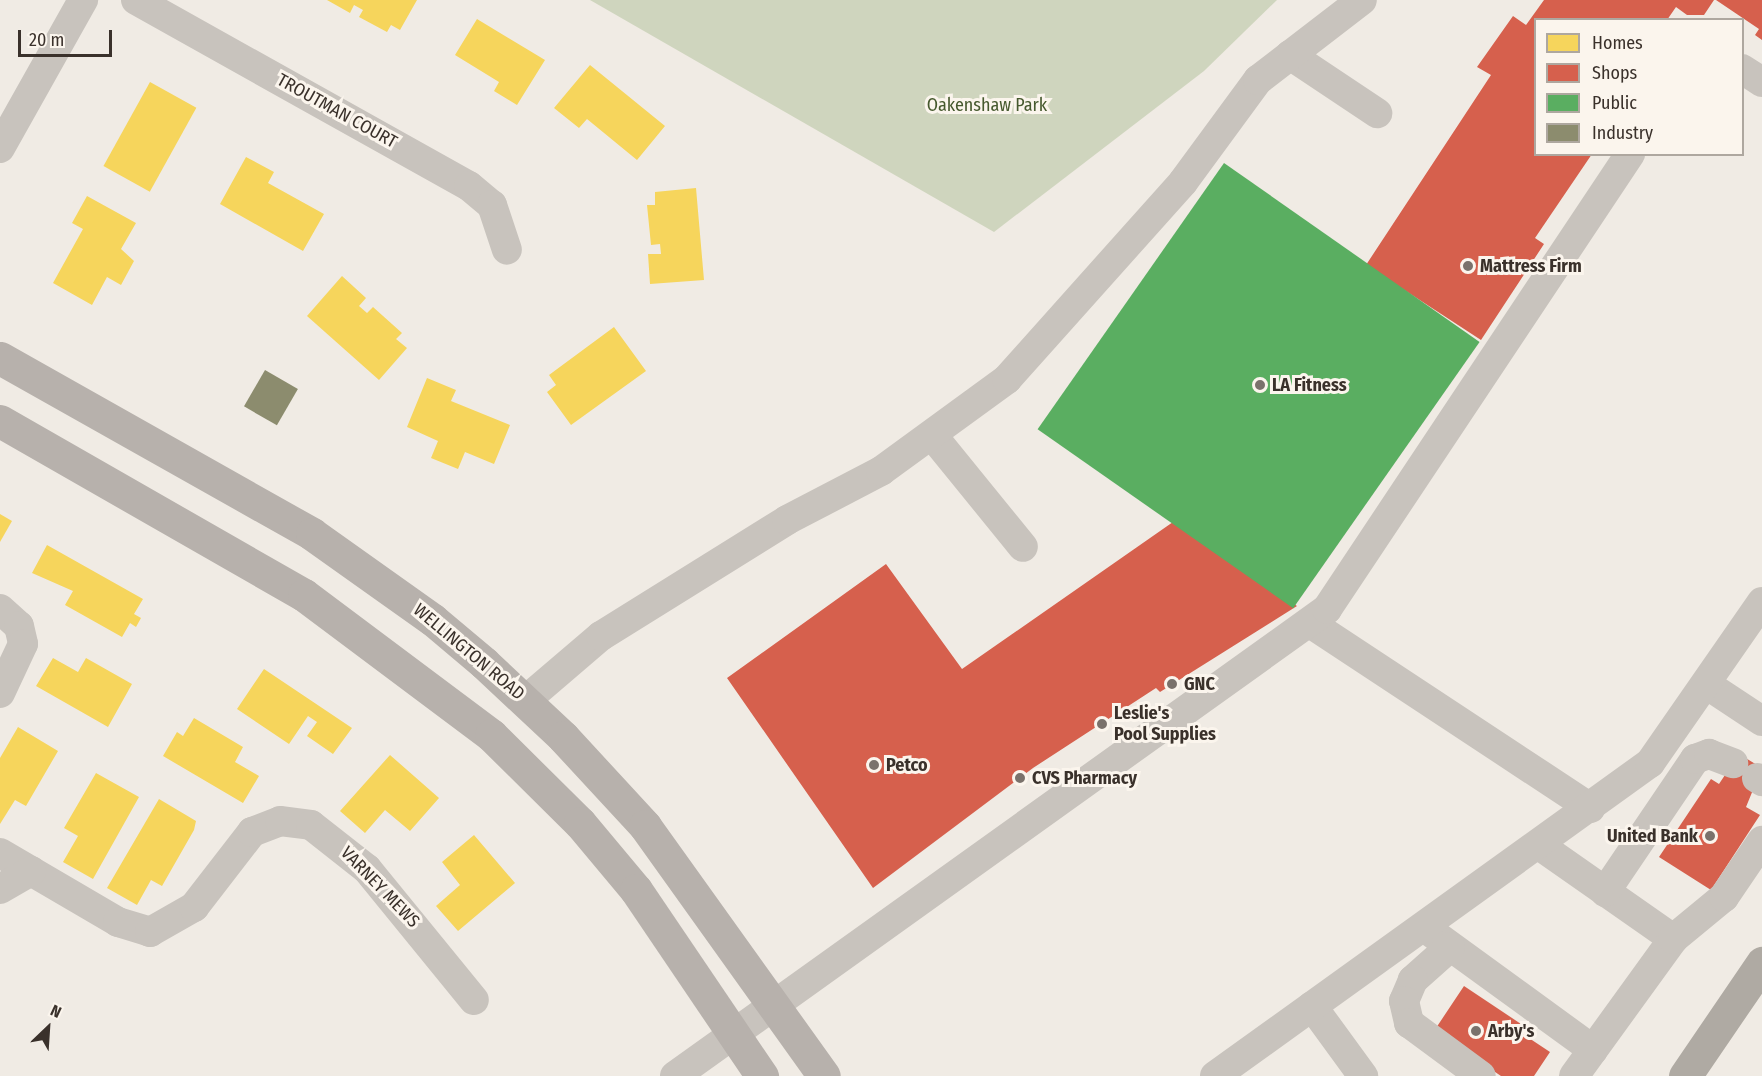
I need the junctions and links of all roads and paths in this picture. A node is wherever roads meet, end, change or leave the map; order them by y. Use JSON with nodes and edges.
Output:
{"nodes":[{"id":1,"x":83,"y":0,"type":"edge"},
{"id":2,"x":136,"y":0,"type":"edge"},
{"id":3,"x":1362,"y":0,"type":"edge"},
{"id":4,"x":1290,"y":55,"type":"junction"},
{"id":5,"x":1744,"y":70,"type":"edge"},
{"id":6,"x":1762,"y":82,"type":"edge"},
{"id":7,"x":1377,"y":113,"type":"dead end"},
{"id":8,"x":0,"y":148,"type":"edge"},
{"id":9,"x":1629,"y":156,"type":"edge"},
{"id":10,"x":507,"y":250,"type":"dead end"},
{"id":11,"x":0,"y":358,"type":"edge"},
{"id":12,"x":0,"y":421,"type":"edge"},
{"id":13,"x":932,"y":435,"type":"junction"},
{"id":14,"x":1023,"y":546,"type":"dead end"},
{"id":15,"x":1762,"y":602,"type":"edge"},
{"id":16,"x":0,"y":609,"type":"edge"},
{"id":17,"x":1311,"y":623,"type":"junction"},
{"id":18,"x":1752,"y":638,"type":"edge"},
{"id":19,"x":1706,"y":684,"type":"junction"},
{"id":20,"x":0,"y":693,"type":"edge"},
{"id":21,"x":526,"y":700,"type":"junction"},
{"id":22,"x":1762,"y":721,"type":"edge"},
{"id":23,"x":1751,"y":774,"type":"edge"},
{"id":24,"x":1591,"y":808,"type":"junction"},
{"id":25,"x":1762,"y":841,"type":"edge"},
{"id":26,"x":1539,"y":845,"type":"junction"},
{"id":27,"x":0,"y":853,"type":"edge"},
{"id":28,"x":31,"y":872,"type":"junction"},
{"id":29,"x":0,"y":889,"type":"edge"},
{"id":30,"x":1605,"y":891,"type":"junction"},
{"id":31,"x":1424,"y":927,"type":"junction"},
{"id":32,"x":1673,"y":939,"type":"junction"},
{"id":33,"x":1450,"y":947,"type":"junction"},
{"id":34,"x":1762,"y":963,"type":"edge"},
{"id":35,"x":474,"y":1000,"type":"dead end"},
{"id":36,"x":772,"y":1005,"type":"junction"},
{"id":37,"x":1312,"y":1006,"type":"junction"},
{"id":38,"x":733,"y":1034,"type":"junction"},
{"id":39,"x":1593,"y":1050,"type":"junction"},
{"id":40,"x":1351,"y":1072,"type":"edge"},
{"id":41,"x":675,"y":1076,"type":"edge"},
{"id":42,"x":762,"y":1076,"type":"edge"},
{"id":43,"x":824,"y":1076,"type":"edge"},
{"id":44,"x":1215,"y":1076,"type":"edge"},
{"id":45,"x":1481,"y":1076,"type":"edge"},
{"id":46,"x":1574,"y":1076,"type":"edge"},
{"id":47,"x":1685,"y":1076,"type":"edge"}],
"edges":[{"from":1,"to":8,"type":"street"},
{"from":2,"to":10,"type":"street","name":"TROUTMAN COURT"},
{"from":3,"to":4,"type":"street"},
{"from":4,"to":7,"type":"street"},
{"from":4,"to":13,"type":"street"},
{"from":5,"to":6,"type":"street"},
{"from":9,"to":17,"type":"street"},
{"from":11,"to":21,"type":"main road","name":"WELLINGTON ROAD"},
{"from":12,"to":38,"type":"main road"},
{"from":13,"to":14,"type":"street"},
{"from":13,"to":21,"type":"street"},
{"from":15,"to":18,"type":"street"},
{"from":16,"to":20,"type":"street"},
{"from":17,"to":24,"type":"street"},
{"from":17,"to":36,"type":"street"},
{"from":18,"to":19,"type":"street"},
{"from":19,"to":22,"type":"street"},
{"from":19,"to":24,"type":"street"},
{"from":21,"to":36,"type":"main road","name":"WELLINGTON ROAD"},
{"from":23,"to":30,"type":"street"},
{"from":24,"to":26,"type":"street"},
{"from":25,"to":32,"type":"street"},
{"from":26,"to":30,"type":"street"},
{"from":26,"to":31,"type":"street"},
{"from":27,"to":28,"type":"street","name":"VARNEY MEWS"},
{"from":28,"to":29,"type":"street"},
{"from":28,"to":35,"type":"street","name":"VARNEY MEWS"},
{"from":30,"to":32,"type":"street"},
{"from":31,"to":33,"type":"street"},
{"from":31,"to":37,"type":"street"},
{"from":32,"to":39,"type":"street"},
{"from":33,"to":39,"type":"street"},
{"from":33,"to":45,"type":"street"},
{"from":34,"to":47,"type":"highway"},
{"from":36,"to":38,"type":"street"},
{"from":36,"to":43,"type":"main road","name":"WELLINGTON ROAD"},
{"from":37,"to":40,"type":"street"},
{"from":37,"to":44,"type":"street"},
{"from":38,"to":41,"type":"street"},
{"from":38,"to":42,"type":"main road"},
{"from":39,"to":46,"type":"street"}]}
